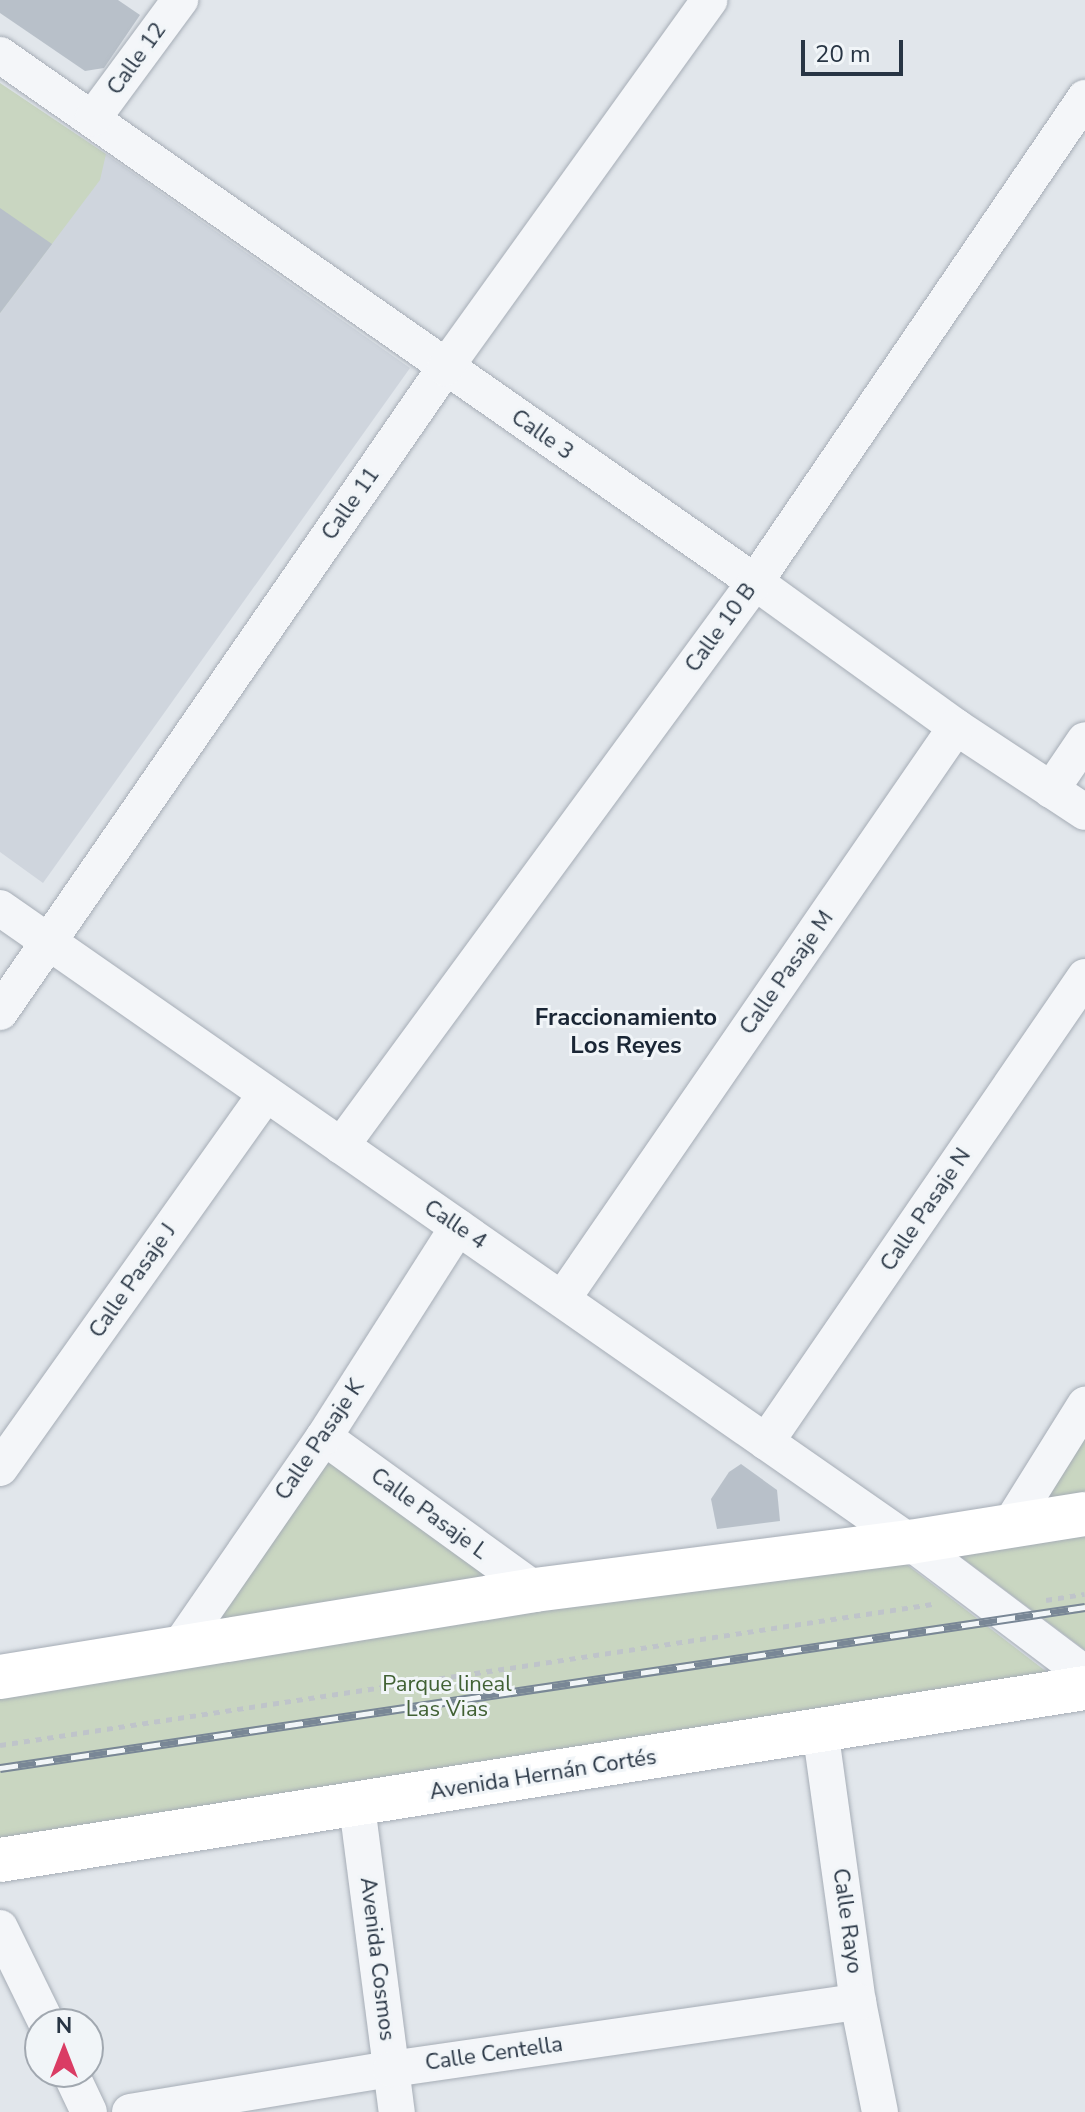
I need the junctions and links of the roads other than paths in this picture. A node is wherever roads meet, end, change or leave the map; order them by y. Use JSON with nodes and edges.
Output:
{"nodes":[{"id":1,"x":180,"y":0,"type":"edge"},
{"id":2,"x":709,"y":0,"type":"edge"},
{"id":3,"x":0,"y":55,"type":"edge"},
{"id":4,"x":1085,"y":98,"type":"edge"},
{"id":5,"x":93,"y":118,"type":"junction"},
{"id":6,"x":445,"y":368,"type":"junction"},
{"id":7,"x":755,"y":582,"type":"junction"},
{"id":8,"x":956,"y":727,"type":"junction"},
{"id":9,"x":1085,"y":740,"type":"edge"},
{"id":10,"x":1051,"y":790,"type":"junction"},
{"id":11,"x":1085,"y":812,"type":"edge"},
{"id":12,"x":0,"y":908,"type":"edge"},
{"id":13,"x":48,"y":941,"type":"junction"},
{"id":14,"x":1085,"y":977,"type":"edge"},
{"id":15,"x":0,"y":1012,"type":"edge"},
{"id":16,"x":266,"y":1094,"type":"junction"},
{"id":17,"x":341,"y":1146,"type":"junction"},
{"id":18,"x":458,"y":1227,"type":"junction"},
{"id":19,"x":563,"y":1298,"type":"junction"},
{"id":20,"x":1085,"y":1405,"type":"edge"},
{"id":21,"x":324,"y":1437,"type":"junction"},
{"id":22,"x":766,"y":1442,"type":"junction"},
{"id":23,"x":0,"y":1468,"type":"edge"},
{"id":24,"x":1085,"y":1514,"type":"edge"},
{"id":25,"x":1010,"y":1525,"type":"junction"},
{"id":26,"x":910,"y":1542,"type":"junction"},
{"id":27,"x":535,"y":1590,"type":"junction"},
{"id":28,"x":177,"y":1650,"type":"junction"},
{"id":29,"x":1085,"y":1674,"type":"edge"},
{"id":30,"x":0,"y":1677,"type":"edge"},
{"id":31,"x":1085,"y":1688,"type":"edge"},
{"id":32,"x":820,"y":1729,"type":"junction"},
{"id":33,"x":357,"y":1806,"type":"junction"},
{"id":34,"x":0,"y":1860,"type":"edge"},
{"id":35,"x":0,"y":1928,"type":"edge"},
{"id":36,"x":858,"y":2002,"type":"junction"},
{"id":37,"x":39,"y":2008,"type":"edge"},
{"id":38,"x":391,"y":2069,"type":"junction"},
{"id":39,"x":78,"y":2088,"type":"edge"},
{"id":40,"x":89,"y":2112,"type":"edge"},
{"id":41,"x":130,"y":2112,"type":"edge"},
{"id":42,"x":397,"y":2112,"type":"edge"},
{"id":43,"x":880,"y":2112,"type":"edge"}],
"edges":[{"from":1,"to":5,"type":"street","name":"Calle 12"},
{"from":2,"to":6,"type":"street","name":"Calle 11"},
{"from":3,"to":5,"type":"street","name":"Calle 3"},
{"from":4,"to":7,"type":"street","name":"Calle 10 B"},
{"from":5,"to":6,"type":"street","name":"Calle 3"},
{"from":6,"to":7,"type":"street","name":"Calle 3"},
{"from":6,"to":13,"type":"street","name":"Calle 11"},
{"from":7,"to":8,"type":"street","name":"Calle 3"},
{"from":7,"to":17,"type":"street","name":"Calle 10 B"},
{"from":8,"to":10,"type":"street","name":"Calle 3"},
{"from":8,"to":19,"type":"street","name":"Calle Pasaje M"},
{"from":9,"to":10,"type":"street"},
{"from":10,"to":11,"type":"street","name":"Calle 3"},
{"from":12,"to":13,"type":"street","name":"Calle 4"},
{"from":13,"to":15,"type":"street","name":"Calle 11"},
{"from":13,"to":16,"type":"street","name":"Calle 4"},
{"from":14,"to":22,"type":"street","name":"Calle Pasaje N"},
{"from":16,"to":17,"type":"street","name":"Calle 4"},
{"from":16,"to":23,"type":"street","name":"Calle Pasaje J"},
{"from":17,"to":18,"type":"street","name":"Calle 4"},
{"from":18,"to":19,"type":"street","name":"Calle 4"},
{"from":18,"to":21,"type":"street","name":"Calle Pasaje K"},
{"from":19,"to":22,"type":"street","name":"Calle 4"},
{"from":20,"to":25,"type":"street"},
{"from":21,"to":27,"type":"street","name":"Calle Pasaje L"},
{"from":21,"to":28,"type":"street","name":"Calle Pasaje K"},
{"from":22,"to":26,"type":"street","name":"Calle 4"},
{"from":24,"to":25,"type":"main road"},
{"from":25,"to":26,"type":"main road"},
{"from":26,"to":27,"type":"main road"},
{"from":26,"to":29,"type":"street","name":"Calle 4"},
{"from":27,"to":28,"type":"main road"},
{"from":28,"to":30,"type":"main road"},
{"from":31,"to":32,"type":"main road","name":"Avenida Hernán Cortés"},
{"from":32,"to":33,"type":"main road","name":"Avenida Hernán Cortés"},
{"from":32,"to":36,"type":"street","name":"Calle Rayo"},
{"from":33,"to":34,"type":"main road","name":"Avenida Hernán Cortés"},
{"from":33,"to":38,"type":"street","name":"Avenida Cosmos"},
{"from":35,"to":37,"type":"street"},
{"from":36,"to":38,"type":"street","name":"Calle Centella"},
{"from":36,"to":43,"type":"street","name":"Calle Rayo"},
{"from":38,"to":41,"type":"street","name":"Calle Centella"},
{"from":38,"to":42,"type":"street","name":"Avenida Cosmos"},
{"from":39,"to":40,"type":"street"}]}
